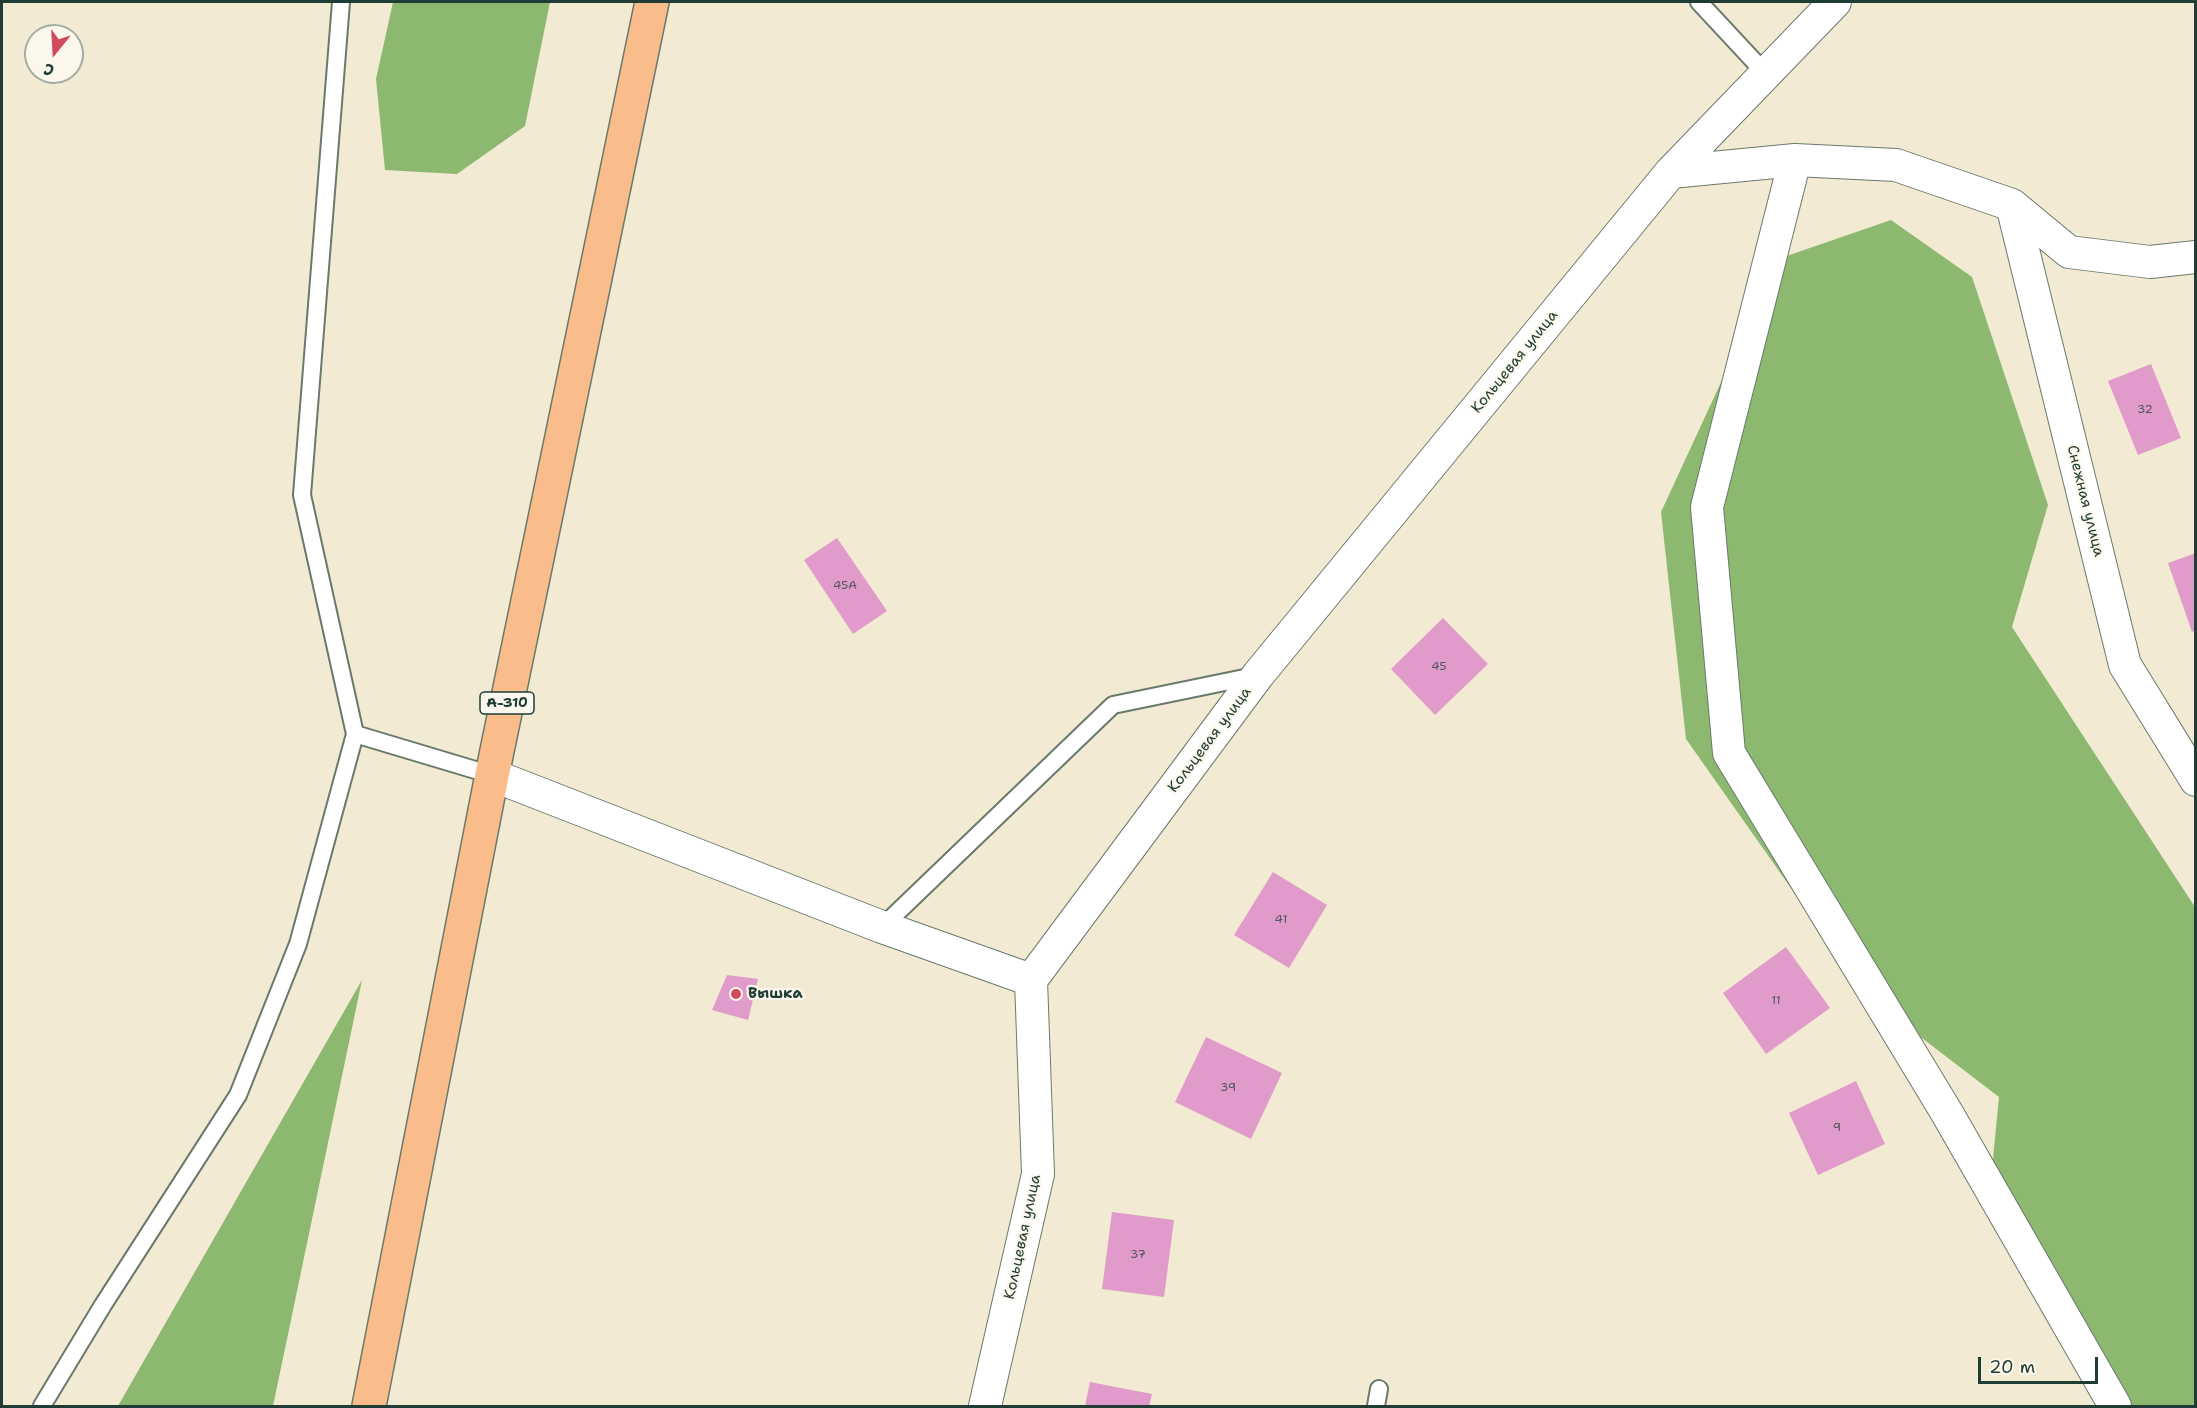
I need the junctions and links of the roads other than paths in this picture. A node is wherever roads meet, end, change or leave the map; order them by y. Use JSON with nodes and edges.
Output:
{"nodes":[{"id":1,"x":341,"y":2,"type":"edge"},
{"id":2,"x":652,"y":2,"type":"edge"},
{"id":3,"x":1700,"y":2,"type":"edge"},
{"id":4,"x":1835,"y":2,"type":"edge"},
{"id":5,"x":1766,"y":74,"type":"junction"},
{"id":6,"x":1795,"y":160,"type":"junction"},
{"id":7,"x":1671,"y":172,"type":"junction"},
{"id":8,"x":2012,"y":205,"type":"junction"},
{"id":9,"x":2196,"y":257,"type":"edge"},
{"id":10,"x":1258,"y":675,"type":"junction"},
{"id":11,"x":355,"y":734,"type":"junction"},
{"id":12,"x":492,"y":775,"type":"junction"},
{"id":13,"x":2196,"y":780,"type":"edge"},
{"id":14,"x":882,"y":927,"type":"junction"},
{"id":15,"x":1031,"y":980,"type":"junction"},
{"id":16,"x":1379,"y":1389,"type":"dead end"},
{"id":17,"x":42,"y":1407,"type":"edge"},
{"id":18,"x":369,"y":1407,"type":"edge"},
{"id":19,"x":985,"y":1407,"type":"edge"},
{"id":20,"x":1376,"y":1407,"type":"edge"},
{"id":21,"x":2115,"y":1407,"type":"edge"}],
"edges":[{"from":1,"to":11,"type":"lane"},
{"from":2,"to":12,"type":"highway","number":"А-310"},
{"from":3,"to":5,"type":"lane"},
{"from":4,"to":5,"type":"street","name":"Кольцевая улица"},
{"from":5,"to":7,"type":"street","name":"Кольцевая улица"},
{"from":6,"to":7,"type":"street"},
{"from":6,"to":8,"type":"street"},
{"from":6,"to":21,"type":"street"},
{"from":7,"to":10,"type":"street","name":"Кольцевая улица"},
{"from":8,"to":9,"type":"street"},
{"from":8,"to":13,"type":"street","name":"Снежная улица"},
{"from":10,"to":14,"type":"lane"},
{"from":10,"to":15,"type":"street","name":"Кольцевая улица"},
{"from":11,"to":12,"type":"lane"},
{"from":11,"to":17,"type":"lane"},
{"from":12,"to":14,"type":"street"},
{"from":12,"to":18,"type":"highway","number":"А-310"},
{"from":14,"to":15,"type":"street"},
{"from":15,"to":19,"type":"street","name":"Кольцевая улица"},
{"from":16,"to":20,"type":"lane"}]}
